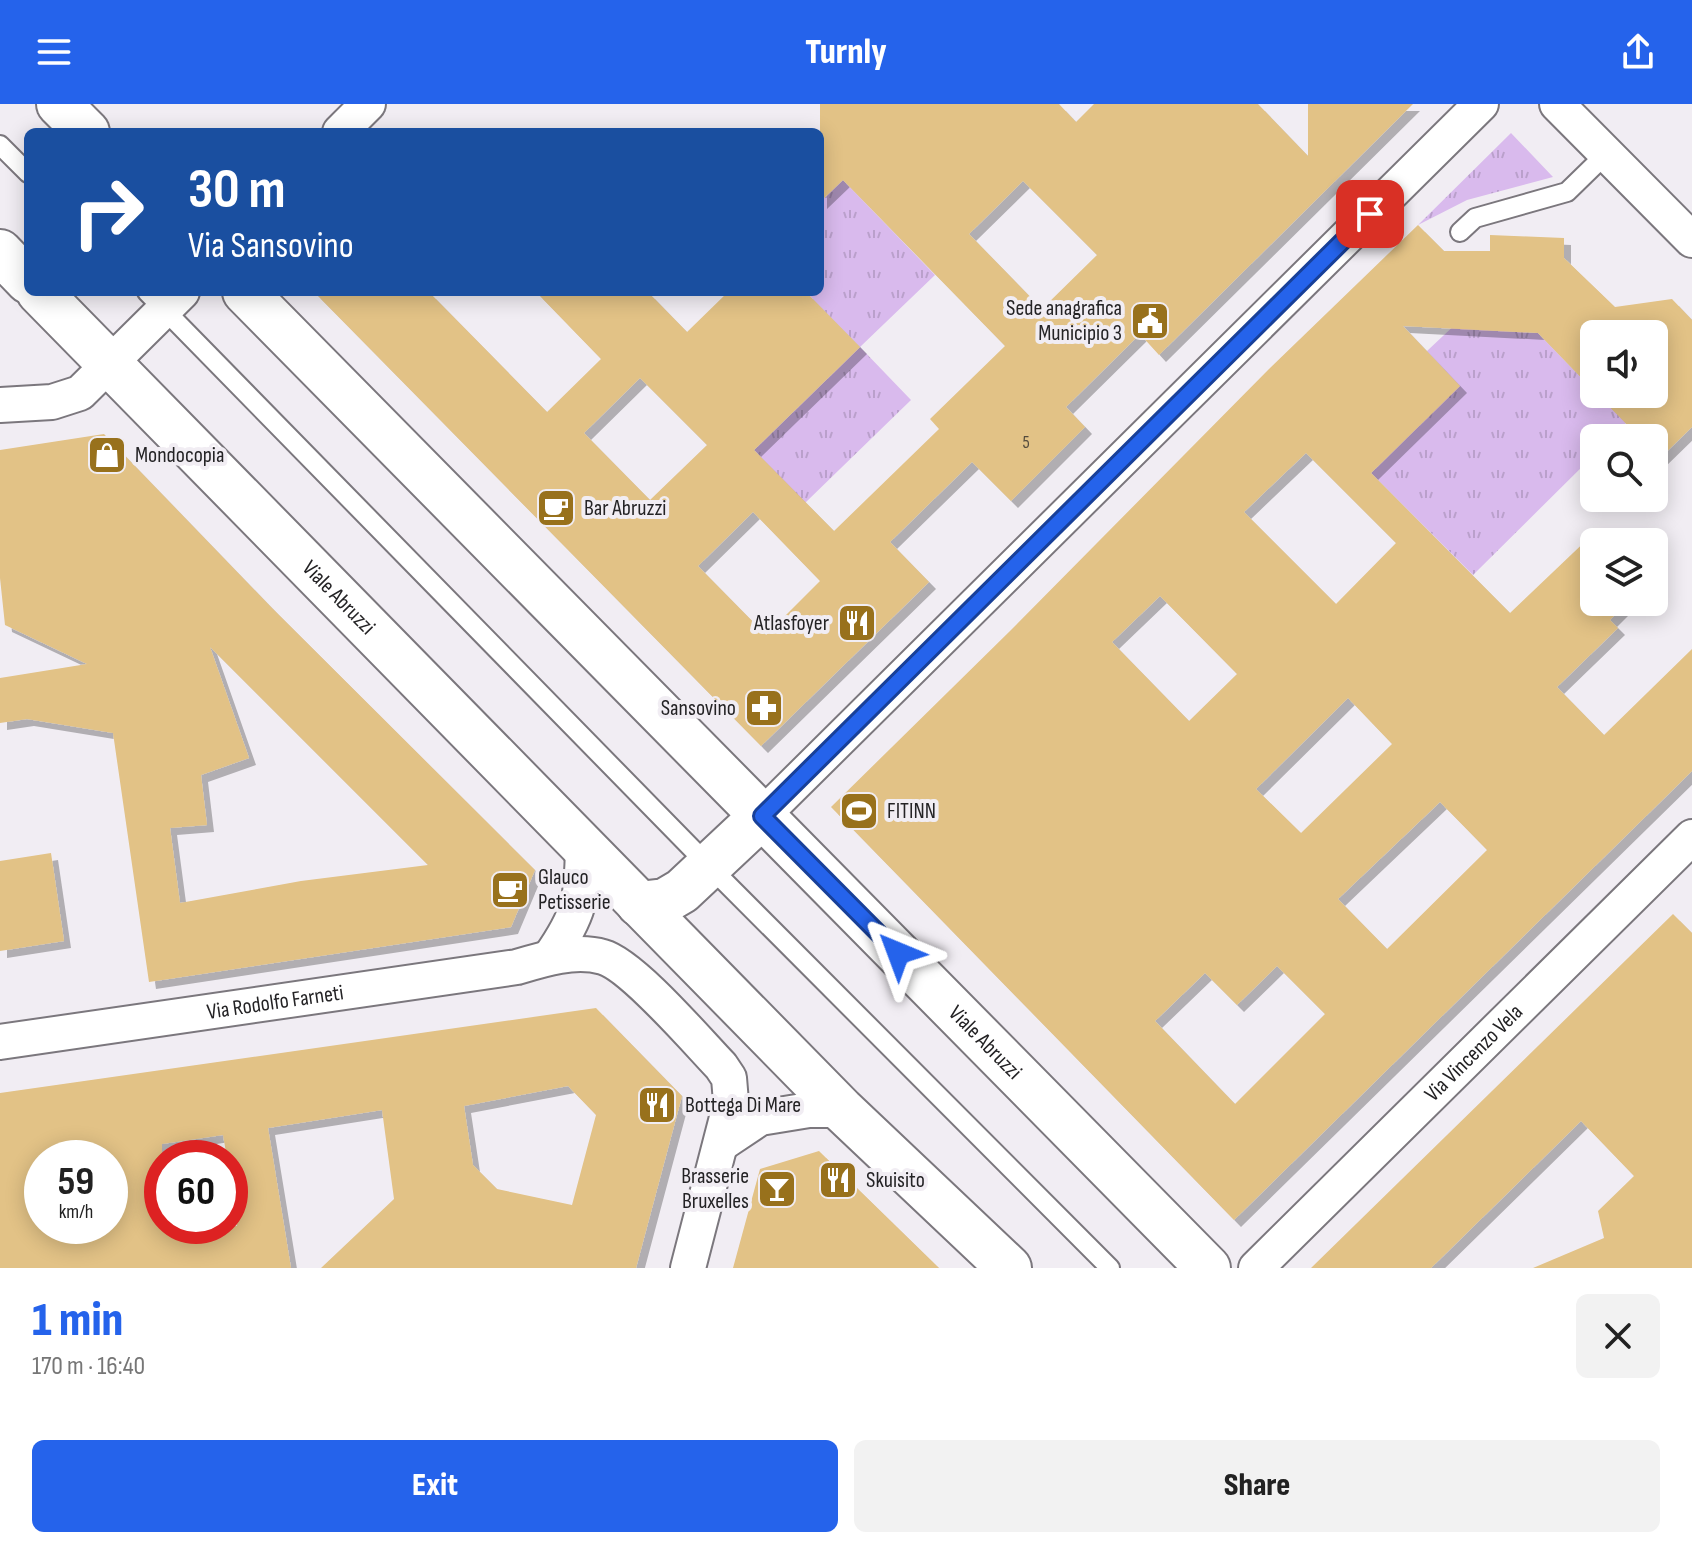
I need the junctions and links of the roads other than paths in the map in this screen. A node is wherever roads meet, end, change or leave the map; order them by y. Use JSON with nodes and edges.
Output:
{"nodes":[{"id":1,"x":59,"y":104,"type":"edge"},
{"id":2,"x":368,"y":104,"type":"edge"},
{"id":3,"x":1481,"y":104,"type":"edge"},
{"id":4,"x":1557,"y":104,"type":"edge"},
{"id":5,"x":83,"y":128,"type":"edge"},
{"id":6,"x":344,"y":128,"type":"edge"},
{"id":7,"x":0,"y":145,"type":"edge"},
{"id":8,"x":1606,"y":154,"type":"junction"},
{"id":9,"x":24,"y":169,"type":"edge"},
{"id":10,"x":1460,"y":232,"type":"dead end"},
{"id":11,"x":1692,"y":240,"type":"edge"},
{"id":12,"x":0,"y":252,"type":"edge"},
{"id":13,"x":24,"y":277,"type":"edge"},
{"id":14,"x":43,"y":296,"type":"edge"},
{"id":15,"x":249,"y":296,"type":"edge"},
{"id":16,"x":165,"y":298,"type":"edge"},
{"id":17,"x":109,"y":364,"type":"junction"},
{"id":18,"x":0,"y":405,"type":"edge"},
{"id":19,"x":762,"y":816,"type":"junction"},
{"id":20,"x":1692,"y":837,"type":"edge"},
{"id":21,"x":583,"y":847,"type":"junction"},
{"id":22,"x":710,"y":867,"type":"junction"},
{"id":23,"x":639,"y":904,"type":"junction"},
{"id":24,"x":550,"y":957,"type":"junction"},
{"id":25,"x":0,"y":1042,"type":"edge"},
{"id":26,"x":842,"y":1110,"type":"junction"},
{"id":27,"x":721,"y":1144,"type":"junction"},
{"id":28,"x":688,"y":1268,"type":"edge"},
{"id":29,"x":1009,"y":1268,"type":"edge"},
{"id":30,"x":1110,"y":1268,"type":"edge"},
{"id":31,"x":1208,"y":1268,"type":"edge"},
{"id":32,"x":1256,"y":1268,"type":"edge"}],
"edges":[{"from":1,"to":5,"type":"main road"},
{"from":2,"to":6,"type":"street"},
{"from":3,"to":19,"type":"street"},
{"from":4,"to":8,"type":"street"},
{"from":7,"to":9,"type":"lane"},
{"from":8,"to":10,"type":"lane"},
{"from":8,"to":11,"type":"street"},
{"from":12,"to":13,"type":"main road"},
{"from":14,"to":17,"type":"main road","name":"Viale Abruzzi"},
{"from":15,"to":19,"type":"main road","name":"Viale Abruzzi"},
{"from":16,"to":17,"type":"street"},
{"from":16,"to":22,"type":"lane"},
{"from":17,"to":18,"type":"street"},
{"from":17,"to":21,"type":"main road","name":"Viale Abruzzi"},
{"from":19,"to":22,"type":"main road"},
{"from":19,"to":31,"type":"main road","name":"Viale Abruzzi"},
{"from":20,"to":32,"type":"street","name":"Via Vincenzo Vela"},
{"from":21,"to":23,"type":"main road","name":"Viale Abruzzi"},
{"from":21,"to":24,"type":"street"},
{"from":22,"to":23,"type":"main road"},
{"from":22,"to":30,"type":"lane"},
{"from":23,"to":26,"type":"main road","name":"Viale Abruzzi"},
{"from":24,"to":25,"type":"street","name":"Via Rodolfo Farneti"},
{"from":24,"to":27,"type":"street","name":"Via Rodolfo Farneti"},
{"from":26,"to":27,"type":"street"},
{"from":26,"to":29,"type":"main road","name":"Viale Abruzzi"},
{"from":27,"to":28,"type":"street"}]}
